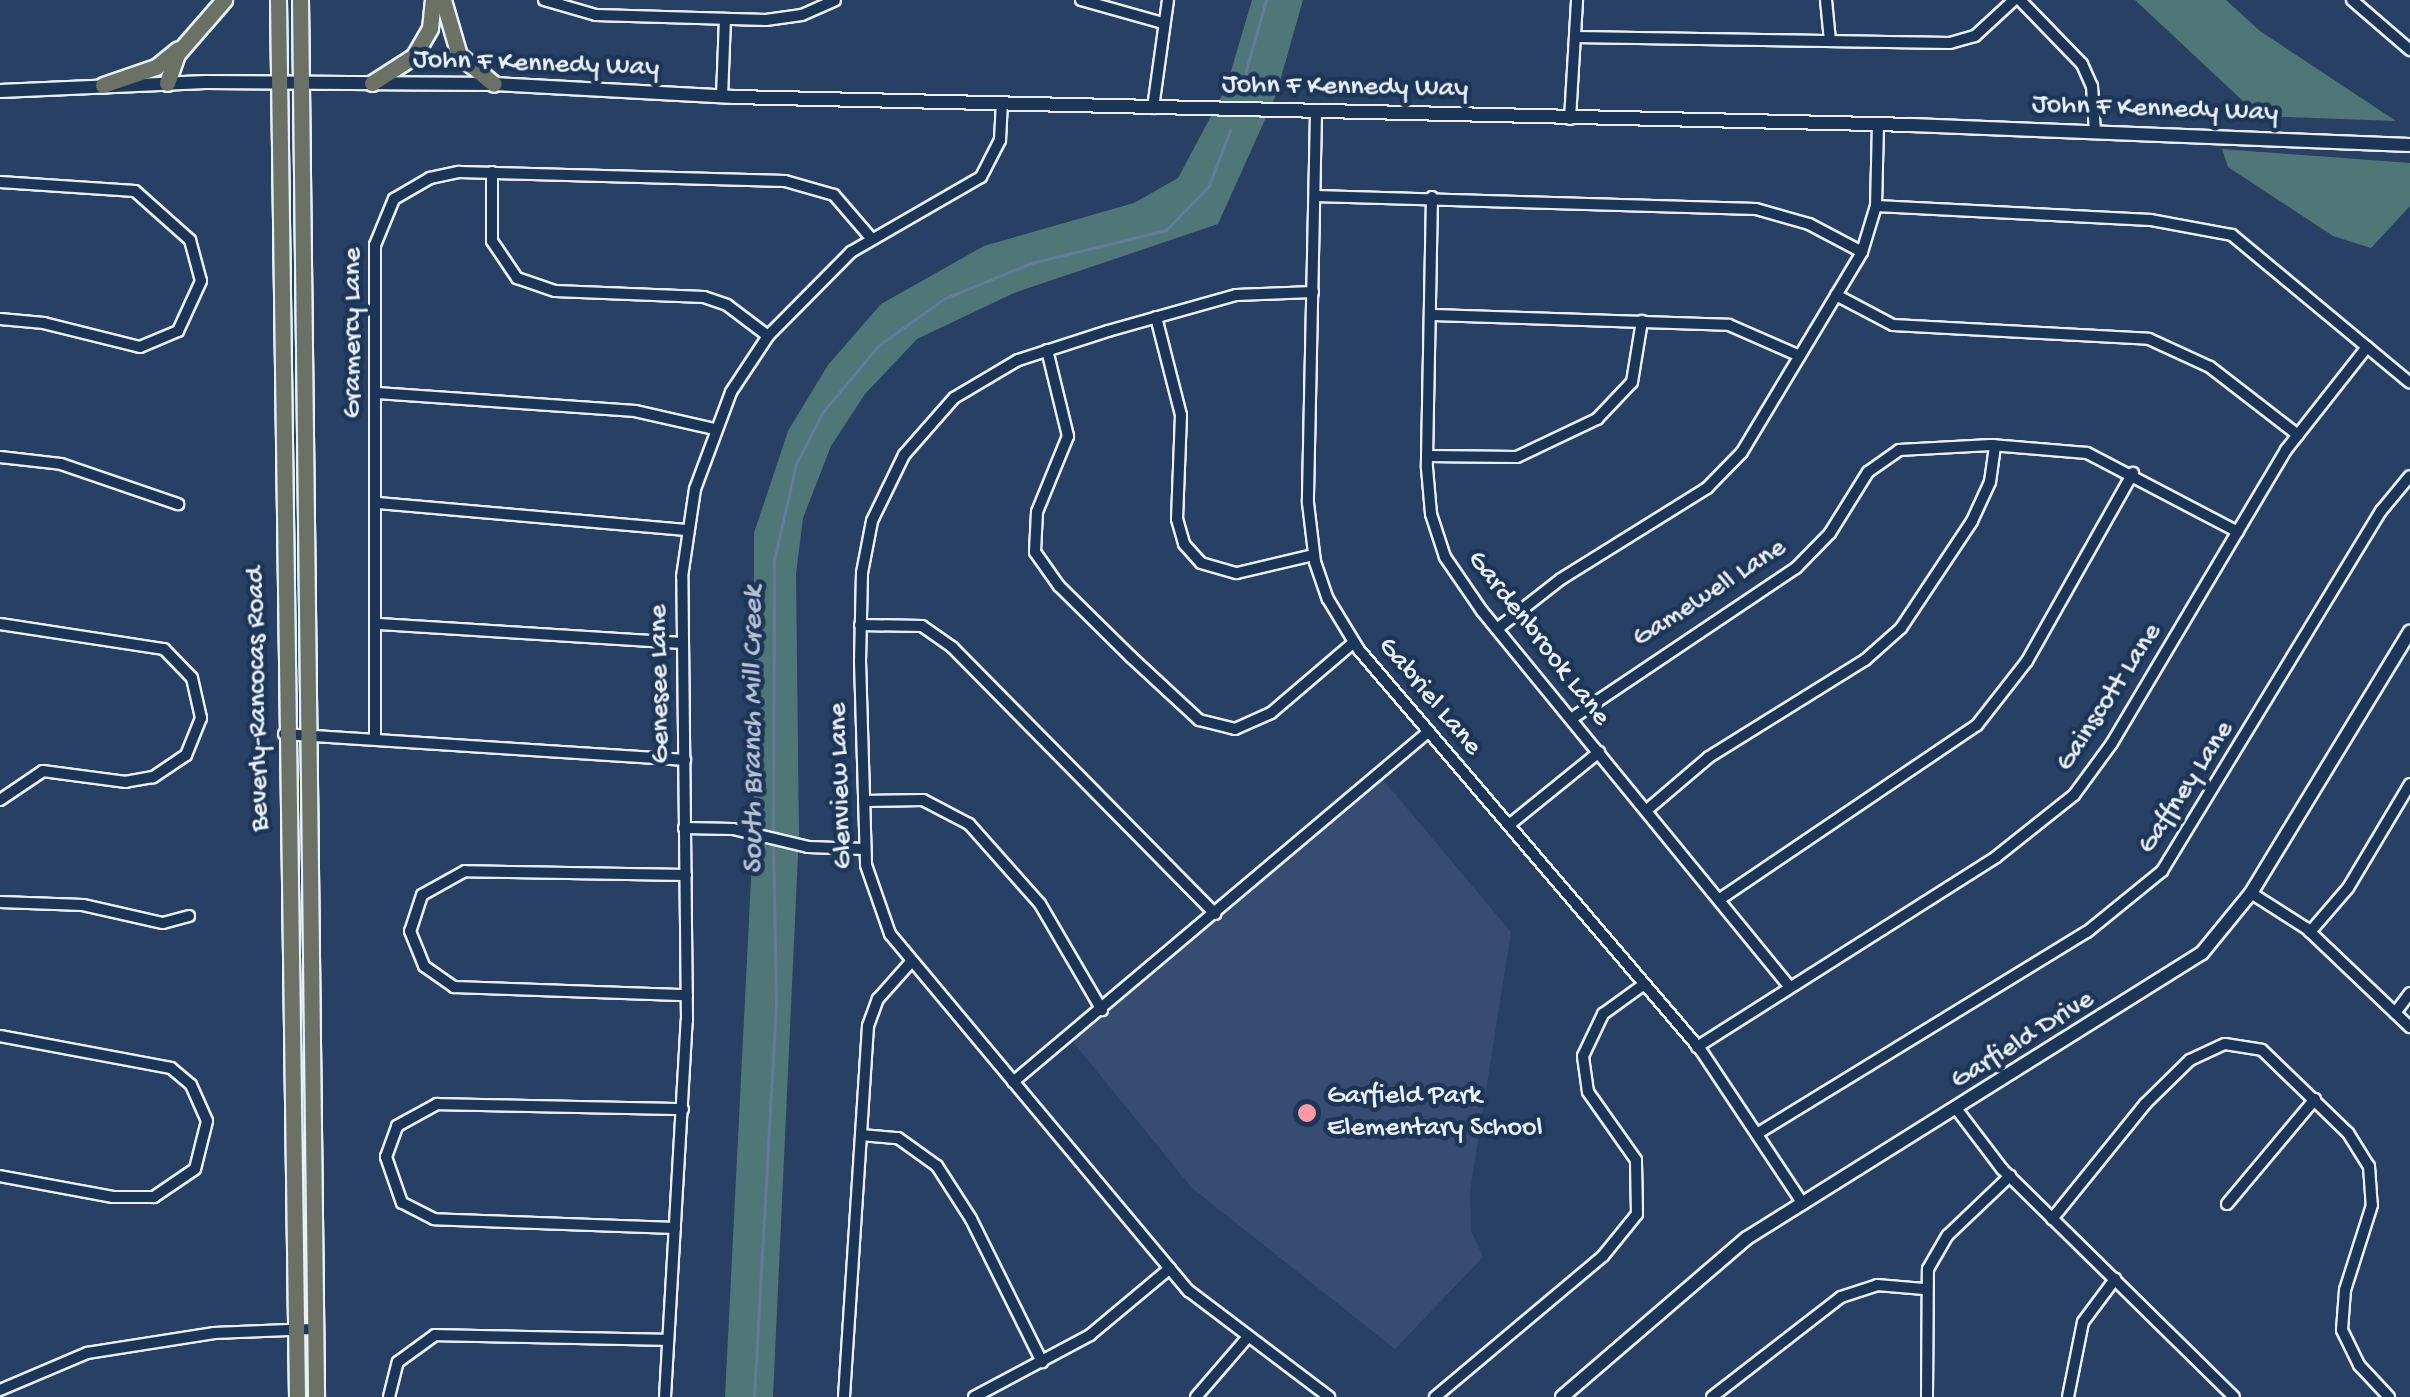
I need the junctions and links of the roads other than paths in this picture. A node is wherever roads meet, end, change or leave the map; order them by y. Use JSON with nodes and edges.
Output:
{"nodes":[{"id":1,"x":224,"y":0,"type":"edge"},
{"id":2,"x":278,"y":0,"type":"edge"},
{"id":3,"x":433,"y":0,"type":"edge"},
{"id":4,"x":443,"y":0,"type":"edge"},
{"id":5,"x":544,"y":0,"type":"edge"},
{"id":6,"x":835,"y":0,"type":"edge"},
{"id":7,"x":1081,"y":0,"type":"edge"},
{"id":8,"x":1168,"y":0,"type":"edge"},
{"id":9,"x":1576,"y":0,"type":"edge"},
{"id":10,"x":1826,"y":0,"type":"edge"},
{"id":11,"x":2017,"y":0,"type":"edge"},
{"id":12,"x":2352,"y":0,"type":"edge"},
{"id":13,"x":300,"y":3,"type":"edge"},
{"id":14,"x":814,"y":5,"type":"edge"},
{"id":15,"x":725,"y":19,"type":"junction"},
{"id":16,"x":1162,"y":23,"type":"junction"},
{"id":17,"x":1575,"y":37,"type":"junction"},
{"id":18,"x":1830,"y":42,"type":"junction"},
{"id":19,"x":185,"y":44,"type":"junction"},
{"id":20,"x":2410,"y":50,"type":"edge"},
{"id":21,"x":168,"y":83,"type":"junction"},
{"id":22,"x":372,"y":83,"type":"junction"},
{"id":23,"x":103,"y":84,"type":"junction"},
{"id":24,"x":278,"y":84,"type":"junction"},
{"id":25,"x":301,"y":84,"type":"junction"},
{"id":26,"x":494,"y":84,"type":"junction"},
{"id":27,"x":0,"y":91,"type":"edge"},
{"id":28,"x":722,"y":97,"type":"junction"},
{"id":29,"x":1002,"y":104,"type":"junction"},
{"id":30,"x":1154,"y":108,"type":"junction"},
{"id":31,"x":1316,"y":113,"type":"junction"},
{"id":32,"x":1570,"y":118,"type":"junction"},
{"id":33,"x":1878,"y":126,"type":"junction"},
{"id":34,"x":2095,"y":133,"type":"junction"},
{"id":35,"x":2410,"y":145,"type":"edge"},
{"id":36,"x":492,"y":172,"type":"junction"},
{"id":37,"x":0,"y":182,"type":"edge"},
{"id":38,"x":1314,"y":196,"type":"junction"},
{"id":39,"x":1432,"y":197,"type":"junction"},
{"id":40,"x":1876,"y":206,"type":"junction"},
{"id":41,"x":871,"y":238,"type":"junction"},
{"id":42,"x":1862,"y":252,"type":"junction"},
{"id":43,"x":1313,"y":292,"type":"junction"},
{"id":44,"x":1836,"y":296,"type":"junction"},
{"id":45,"x":1431,"y":315,"type":"junction"},
{"id":46,"x":1156,"y":317,"type":"junction"},
{"id":47,"x":0,"y":319,"type":"edge"},
{"id":48,"x":1642,"y":321,"type":"junction"},
{"id":49,"x":768,"y":336,"type":"junction"},
{"id":50,"x":2367,"y":347,"type":"junction"},
{"id":51,"x":1047,"y":350,"type":"junction"},
{"id":52,"x":1800,"y":356,"type":"junction"},
{"id":53,"x":2410,"y":383,"type":"edge"},
{"id":54,"x":377,"y":394,"type":"junction"},
{"id":55,"x":714,"y":429,"type":"junction"},
{"id":56,"x":2298,"y":434,"type":"junction"},
{"id":57,"x":1996,"y":445,"type":"junction"},
{"id":58,"x":1427,"y":456,"type":"junction"},
{"id":59,"x":0,"y":457,"type":"edge"},
{"id":60,"x":2133,"y":473,"type":"junction"},
{"id":61,"x":2410,"y":476,"type":"edge"},
{"id":62,"x":377,"y":503,"type":"junction"},
{"id":63,"x":178,"y":504,"type":"dead end"},
{"id":64,"x":687,"y":530,"type":"junction"},
{"id":65,"x":2238,"y":532,"type":"junction"},
{"id":66,"x":1313,"y":556,"type":"junction"},
{"id":67,"x":0,"y":624,"type":"edge"},
{"id":68,"x":379,"y":624,"type":"junction"},
{"id":69,"x":860,"y":624,"type":"junction"},
{"id":70,"x":1496,"y":629,"type":"junction"},
{"id":71,"x":2410,"y":632,"type":"edge"},
{"id":72,"x":1354,"y":642,"type":"junction"},
{"id":73,"x":682,"y":643,"type":"junction"},
{"id":74,"x":1571,"y":719,"type":"junction"},
{"id":75,"x":1428,"y":732,"type":"junction"},
{"id":76,"x":309,"y":733,"type":"junction"},
{"id":77,"x":283,"y":734,"type":"junction"},
{"id":78,"x":375,"y":736,"type":"junction"},
{"id":79,"x":1599,"y":752,"type":"junction"},
{"id":80,"x":685,"y":760,"type":"junction"},
{"id":81,"x":2410,"y":784,"type":"edge"},
{"id":82,"x":0,"y":800,"type":"edge"},
{"id":83,"x":864,"y":801,"type":"junction"},
{"id":84,"x":1648,"y":809,"type":"junction"},
{"id":85,"x":1509,"y":826,"type":"junction"},
{"id":86,"x":684,"y":828,"type":"junction"},
{"id":87,"x":864,"y":849,"type":"junction"},
{"id":88,"x":686,"y":876,"type":"junction"},
{"id":89,"x":2251,"y":892,"type":"junction"},
{"id":90,"x":1720,"y":899,"type":"junction"},
{"id":91,"x":0,"y":902,"type":"edge"},
{"id":92,"x":1215,"y":914,"type":"junction"},
{"id":93,"x":189,"y":916,"type":"dead end"},
{"id":94,"x":2310,"y":932,"type":"junction"},
{"id":95,"x":911,"y":962,"type":"junction"},
{"id":96,"x":1787,"y":984,"type":"junction"},
{"id":97,"x":1643,"y":986,"type":"junction"},
{"id":98,"x":2410,"y":994,"type":"edge"},
{"id":99,"x":687,"y":995,"type":"junction"},
{"id":100,"x":1102,"y":1010,"type":"junction"},
{"id":101,"x":2395,"y":1013,"type":"junction"},
{"id":102,"x":2410,"y":1028,"type":"edge"},
{"id":103,"x":0,"y":1036,"type":"edge"},
{"id":104,"x":1697,"y":1046,"type":"junction"},
{"id":105,"x":1014,"y":1082,"type":"junction"},
{"id":106,"x":2315,"y":1100,"type":"junction"},
{"id":107,"x":682,"y":1108,"type":"junction"},
{"id":108,"x":1958,"y":1111,"type":"junction"},
{"id":109,"x":1760,"y":1132,"type":"junction"},
{"id":110,"x":861,"y":1134,"type":"junction"},
{"id":111,"x":0,"y":1176,"type":"edge"},
{"id":112,"x":2010,"y":1176,"type":"junction"},
{"id":113,"x":1803,"y":1204,"type":"junction"},
{"id":114,"x":2227,"y":1204,"type":"dead end"},
{"id":115,"x":2052,"y":1219,"type":"junction"},
{"id":116,"x":675,"y":1228,"type":"junction"},
{"id":117,"x":1170,"y":1268,"type":"junction"},
{"id":118,"x":2115,"y":1279,"type":"junction"},
{"id":119,"x":1924,"y":1290,"type":"junction"},
{"id":120,"x":296,"y":1329,"type":"junction"},
{"id":121,"x":314,"y":1329,"type":"junction"},
{"id":122,"x":1246,"y":1339,"type":"junction"},
{"id":123,"x":668,"y":1340,"type":"junction"},
{"id":124,"x":1042,"y":1362,"type":"junction"},
{"id":125,"x":0,"y":1390,"type":"edge"},
{"id":126,"x":297,"y":1397,"type":"edge"},
{"id":127,"x":316,"y":1397,"type":"edge"},
{"id":128,"x":389,"y":1397,"type":"edge"},
{"id":129,"x":664,"y":1397,"type":"edge"},
{"id":130,"x":844,"y":1397,"type":"edge"},
{"id":131,"x":974,"y":1397,"type":"edge"},
{"id":132,"x":1196,"y":1397,"type":"edge"},
{"id":133,"x":1329,"y":1397,"type":"edge"},
{"id":134,"x":1435,"y":1397,"type":"edge"},
{"id":135,"x":1562,"y":1397,"type":"edge"},
{"id":136,"x":1712,"y":1397,"type":"edge"},
{"id":137,"x":1927,"y":1397,"type":"edge"},
{"id":138,"x":2068,"y":1397,"type":"edge"},
{"id":139,"x":2234,"y":1397,"type":"edge"},
{"id":140,"x":2390,"y":1397,"type":"edge"}],
"edges":[{"from":1,"to":19,"type":"main road"},
{"from":2,"to":24,"type":"main road","name":"Beverly-Rancocas Road"},
{"from":3,"to":22,"type":"main road"},
{"from":4,"to":26,"type":"main road"},
{"from":5,"to":15,"type":"street"},
{"from":6,"to":14,"type":"street"},
{"from":7,"to":16,"type":"street"},
{"from":8,"to":16,"type":"street"},
{"from":9,"to":17,"type":"street"},
{"from":10,"to":18,"type":"street"},
{"from":11,"to":18,"type":"street"},
{"from":11,"to":34,"type":"street"},
{"from":12,"to":20,"type":"street"},
{"from":13,"to":25,"type":"main road","name":"Beverly-Rancocas Road"},
{"from":14,"to":15,"type":"street"},
{"from":15,"to":28,"type":"street"},
{"from":16,"to":30,"type":"street"},
{"from":17,"to":18,"type":"street"},
{"from":17,"to":32,"type":"street"},
{"from":19,"to":21,"type":"main road"},
{"from":19,"to":23,"type":"main road"},
{"from":21,"to":23,"type":"street","name":"John F Kennedy Way"},
{"from":21,"to":24,"type":"street","name":"John F Kennedy Way"},
{"from":22,"to":25,"type":"street","name":"John F Kennedy Way"},
{"from":22,"to":26,"type":"street","name":"John F Kennedy Way"},
{"from":23,"to":27,"type":"street","name":"John F Kennedy Way"},
{"from":24,"to":25,"type":"street","name":"John F Kennedy Way"},
{"from":24,"to":77,"type":"main road","name":"Beverly-Rancocas Road"},
{"from":25,"to":76,"type":"main road","name":"Beverly-Rancocas Road"},
{"from":26,"to":28,"type":"street","name":"John F Kennedy Way"},
{"from":28,"to":29,"type":"street","name":"John F Kennedy Way"},
{"from":29,"to":30,"type":"street","name":"John F Kennedy Way"},
{"from":29,"to":41,"type":"street","name":"Genesee Lane"},
{"from":30,"to":31,"type":"street","name":"John F Kennedy Way"},
{"from":31,"to":32,"type":"street","name":"John F Kennedy Way"},
{"from":31,"to":38,"type":"street","name":"Gabriel Lane"},
{"from":32,"to":33,"type":"street","name":"John F Kennedy Way"},
{"from":33,"to":34,"type":"street","name":"John F Kennedy Way"},
{"from":33,"to":40,"type":"street"},
{"from":34,"to":35,"type":"street","name":"John F Kennedy Way"},
{"from":36,"to":41,"type":"street","name":"Gramercy Lane"},
{"from":36,"to":49,"type":"street"},
{"from":36,"to":54,"type":"street","name":"Gramercy Lane"},
{"from":37,"to":47,"type":"street"},
{"from":38,"to":39,"type":"street"},
{"from":38,"to":43,"type":"street","name":"Gabriel Lane"},
{"from":39,"to":42,"type":"street"},
{"from":39,"to":45,"type":"street","name":"Gardenbrook Lane"},
{"from":40,"to":42,"type":"street"},
{"from":40,"to":50,"type":"street"},
{"from":41,"to":49,"type":"street","name":"Genesee Lane"},
{"from":42,"to":44,"type":"street"},
{"from":43,"to":46,"type":"street","name":"Glenview Lane"},
{"from":43,"to":66,"type":"street","name":"Gabriel Lane"},
{"from":44,"to":52,"type":"street"},
{"from":44,"to":56,"type":"street"},
{"from":45,"to":48,"type":"street"},
{"from":45,"to":58,"type":"street","name":"Gardenbrook Lane"},
{"from":46,"to":51,"type":"street","name":"Glenview Lane"},
{"from":46,"to":66,"type":"street"},
{"from":48,"to":52,"type":"street"},
{"from":48,"to":58,"type":"street"},
{"from":49,"to":55,"type":"street","name":"Genesee Lane"},
{"from":50,"to":53,"type":"street"},
{"from":50,"to":56,"type":"street","name":"Gainscott Lane"},
{"from":51,"to":69,"type":"street","name":"Glenview Lane"},
{"from":51,"to":72,"type":"street"},
{"from":52,"to":70,"type":"street"},
{"from":54,"to":55,"type":"street"},
{"from":54,"to":62,"type":"street","name":"Gramercy Lane"},
{"from":55,"to":64,"type":"street","name":"Genesee Lane"},
{"from":56,"to":65,"type":"street","name":"Gainscott Lane"},
{"from":57,"to":60,"type":"street","name":"Gamewell Lane"},
{"from":57,"to":74,"type":"street","name":"Gamewell Lane"},
{"from":57,"to":84,"type":"street"},
{"from":58,"to":70,"type":"street","name":"Gardenbrook Lane"},
{"from":59,"to":63,"type":"street"},
{"from":60,"to":65,"type":"street","name":"Gamewell Lane"},
{"from":60,"to":90,"type":"street"},
{"from":61,"to":109,"type":"street","name":"Gaffney Lane"},
{"from":62,"to":64,"type":"street"},
{"from":62,"to":68,"type":"street","name":"Gramercy Lane"},
{"from":64,"to":73,"type":"street","name":"Genesee Lane"},
{"from":65,"to":96,"type":"street","name":"Gainscott Lane"},
{"from":66,"to":72,"type":"street","name":"Gabriel Lane"},
{"from":67,"to":82,"type":"street"},
{"from":68,"to":73,"type":"street"},
{"from":68,"to":78,"type":"street","name":"Gramercy Lane"},
{"from":69,"to":83,"type":"street","name":"Glenview Lane"},
{"from":69,"to":92,"type":"street"},
{"from":70,"to":74,"type":"street","name":"Gardenbrook Lane"},
{"from":71,"to":89,"type":"street","name":"Garfield Drive"},
{"from":72,"to":75,"type":"street","name":"Gabriel Lane"},
{"from":73,"to":80,"type":"street","name":"Genesee Lane"},
{"from":74,"to":79,"type":"street","name":"Gardenbrook Lane"},
{"from":75,"to":85,"type":"street","name":"Gabriel Lane"},
{"from":75,"to":92,"type":"street"},
{"from":76,"to":77,"type":"street"},
{"from":76,"to":78,"type":"street"},
{"from":76,"to":121,"type":"main road","name":"Beverly-Rancocas Road"},
{"from":77,"to":120,"type":"main road","name":"Beverly-Rancocas Road"},
{"from":78,"to":80,"type":"street"},
{"from":79,"to":84,"type":"street","name":"Gardenbrook Lane"},
{"from":79,"to":85,"type":"street"},
{"from":80,"to":86,"type":"street","name":"Genesee Lane"},
{"from":81,"to":94,"type":"street"},
{"from":83,"to":87,"type":"street","name":"Glenview Lane"},
{"from":83,"to":100,"type":"street"},
{"from":84,"to":90,"type":"street","name":"Gardenbrook Lane"},
{"from":85,"to":97,"type":"street","name":"Gabriel Lane"},
{"from":86,"to":87,"type":"street"},
{"from":86,"to":88,"type":"street","name":"Genesee Lane"},
{"from":87,"to":95,"type":"street","name":"Glenview Lane"},
{"from":88,"to":99,"type":"street","name":"Genesee Lane"},
{"from":88,"to":99,"type":"street"},
{"from":89,"to":94,"type":"street"},
{"from":89,"to":108,"type":"street","name":"Garfield Drive"},
{"from":90,"to":96,"type":"street","name":"Gardenbrook Lane"},
{"from":91,"to":93,"type":"street"},
{"from":92,"to":100,"type":"street"},
{"from":94,"to":101,"type":"street"},
{"from":95,"to":105,"type":"street","name":"Glenview Lane"},
{"from":95,"to":110,"type":"street"},
{"from":96,"to":104,"type":"street","name":"Gainscott Lane"},
{"from":97,"to":104,"type":"street","name":"Gabriel Lane"},
{"from":97,"to":134,"type":"street"},
{"from":98,"to":101,"type":"street"},
{"from":99,"to":107,"type":"street","name":"Genesee Lane"},
{"from":100,"to":105,"type":"street"},
{"from":101,"to":102,"type":"street"},
{"from":103,"to":111,"type":"street"},
{"from":104,"to":109,"type":"street","name":"Gabriel Lane"},
{"from":105,"to":117,"type":"street","name":"Glenview Lane"},
{"from":106,"to":114,"type":"street"},
{"from":106,"to":115,"type":"street"},
{"from":106,"to":140,"type":"street"},
{"from":107,"to":116,"type":"street","name":"Genesee Lane"},
{"from":107,"to":116,"type":"street"},
{"from":108,"to":112,"type":"street"},
{"from":108,"to":113,"type":"street","name":"Garfield Drive"},
{"from":109,"to":113,"type":"street","name":"Gabriel Lane"},
{"from":110,"to":124,"type":"street"},
{"from":110,"to":130,"type":"street"},
{"from":112,"to":115,"type":"street"},
{"from":112,"to":119,"type":"street"},
{"from":113,"to":135,"type":"street","name":"Garfield Drive"},
{"from":115,"to":118,"type":"street"},
{"from":116,"to":123,"type":"street","name":"Genesee Lane"},
{"from":117,"to":122,"type":"street","name":"Glenview Lane"},
{"from":117,"to":124,"type":"street"},
{"from":118,"to":138,"type":"street"},
{"from":118,"to":139,"type":"street"},
{"from":119,"to":136,"type":"street"},
{"from":119,"to":137,"type":"street"},
{"from":120,"to":121,"type":"street"},
{"from":120,"to":125,"type":"street"},
{"from":120,"to":126,"type":"main road","name":"Beverly-Rancocas Road"},
{"from":121,"to":127,"type":"main road","name":"Beverly-Rancocas Road"},
{"from":122,"to":132,"type":"street"},
{"from":122,"to":133,"type":"street","name":"Glenview Lane"},
{"from":123,"to":128,"type":"street"},
{"from":123,"to":129,"type":"street","name":"Genesee Lane"},
{"from":124,"to":131,"type":"street"}]}
